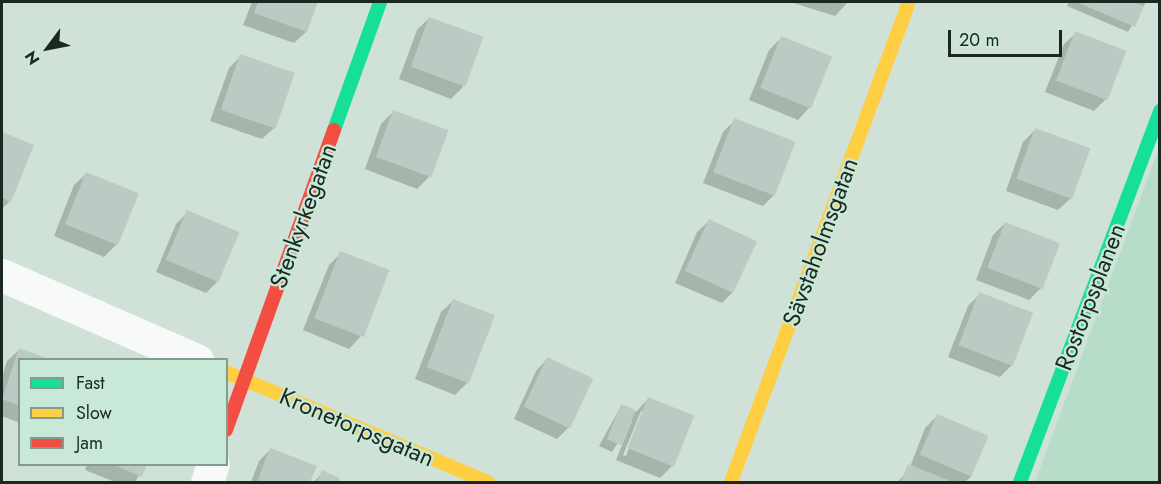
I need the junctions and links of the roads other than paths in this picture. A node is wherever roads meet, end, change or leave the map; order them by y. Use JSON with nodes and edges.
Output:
{"nodes":[{"id":1,"x":380,"y":2,"type":"edge"},
{"id":2,"x":909,"y":2,"type":"edge"},
{"id":3,"x":1160,"y":111,"type":"edge"},
{"id":4,"x":2,"y":275,"type":"edge"},
{"id":5,"x":192,"y":358,"type":"edge"},
{"id":6,"x":228,"y":373,"type":"edge"},
{"id":7,"x":245,"y":380,"type":"junction"},
{"id":8,"x":228,"y":425,"type":"edge"},
{"id":9,"x":213,"y":466,"type":"edge"},
{"id":10,"x":207,"y":483,"type":"edge"},
{"id":11,"x":488,"y":483,"type":"edge"},
{"id":12,"x":730,"y":483,"type":"edge"},
{"id":13,"x":1020,"y":483,"type":"edge"}],
"edges":[{"from":1,"to":7,"type":"street","name":"Stenkyrkegatan"},
{"from":2,"to":12,"type":"street","name":"Sävstaholmsgatan"},
{"from":3,"to":13,"type":"street","name":"Rostorpsplanen"},
{"from":4,"to":5,"type":"street"},
{"from":6,"to":7,"type":"street","name":"Kronetorpsgatan"},
{"from":7,"to":8,"type":"street","name":"Stenkyrkegatan"},
{"from":7,"to":11,"type":"street","name":"Kronetorpsgatan"},
{"from":9,"to":10,"type":"street"}]}
